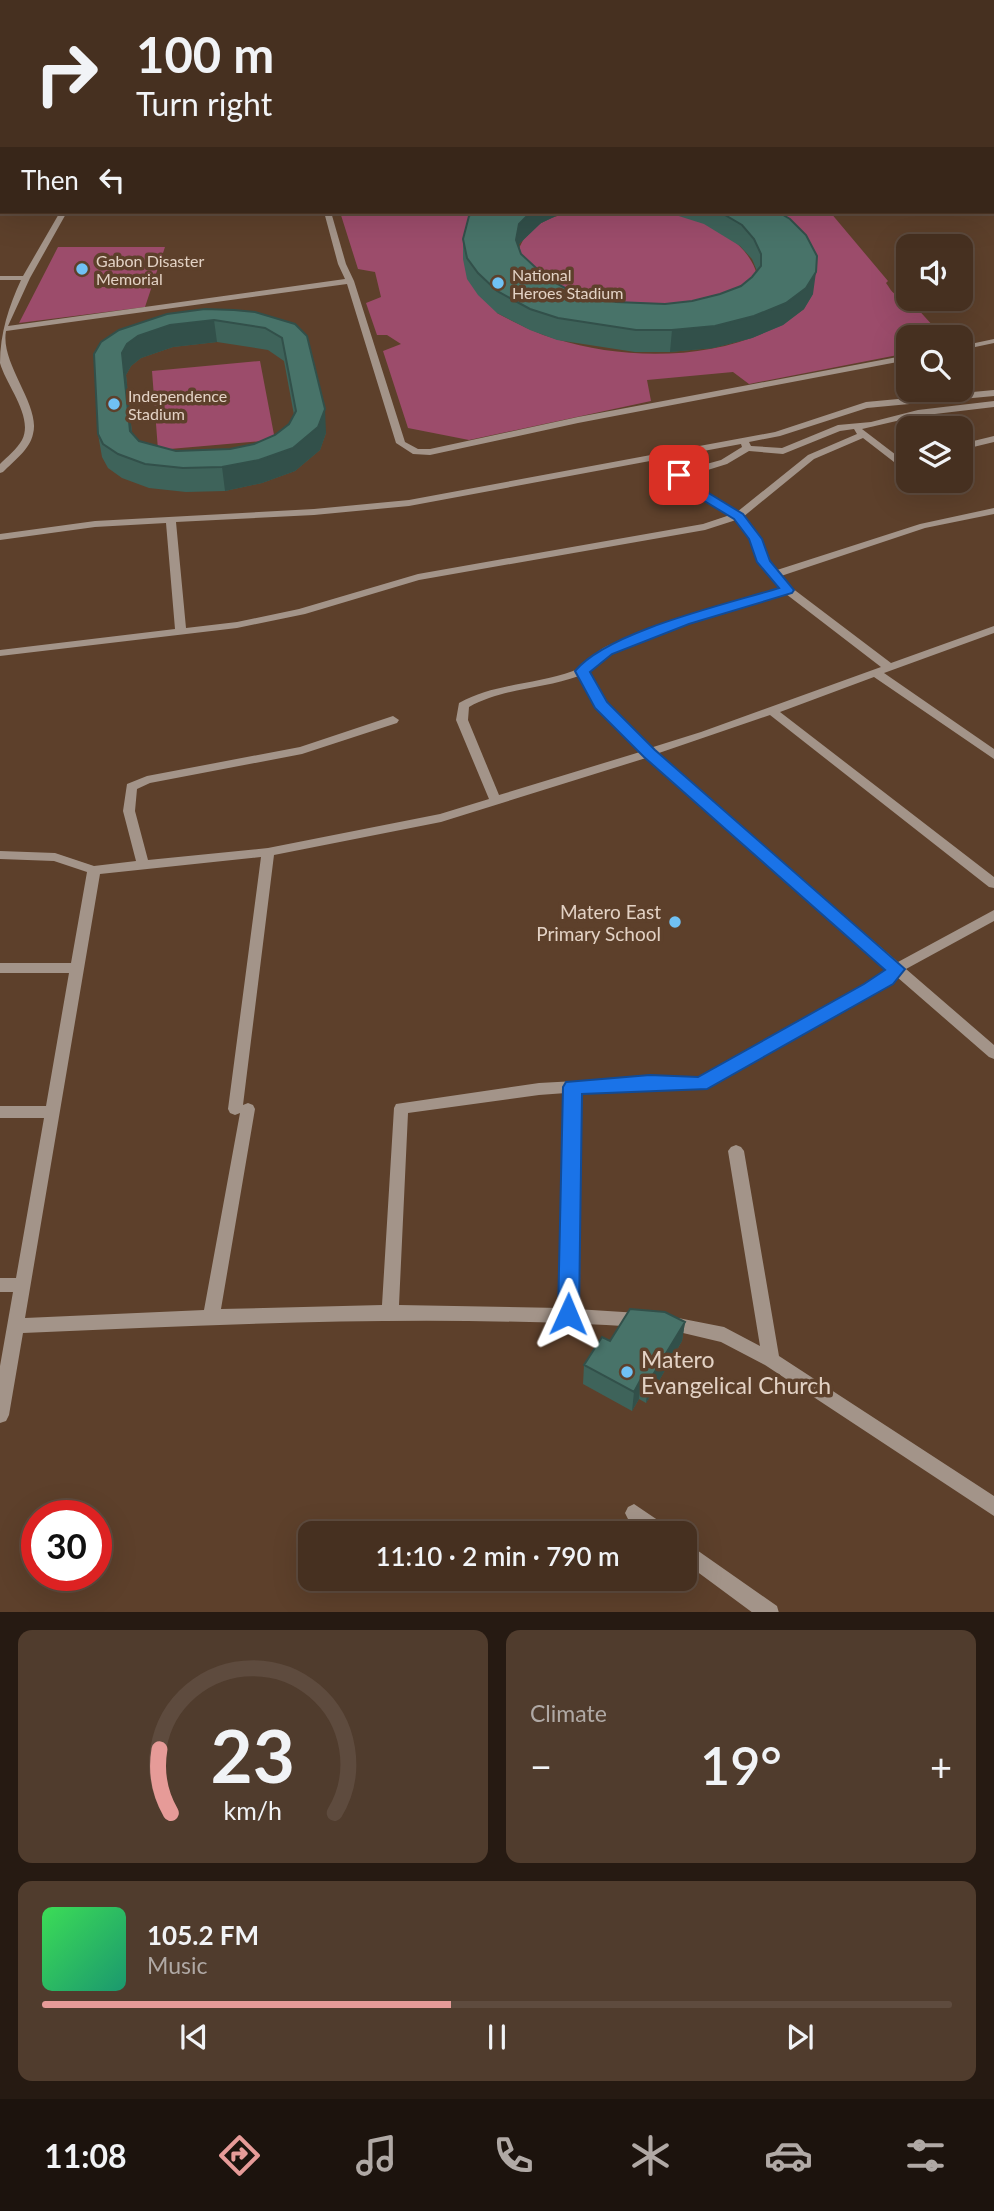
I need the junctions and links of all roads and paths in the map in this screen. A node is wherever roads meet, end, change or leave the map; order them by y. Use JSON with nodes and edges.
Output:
{"nodes":[{"id":1,"x":62,"y":214,"type":"edge"},
{"id":2,"x":329,"y":214,"type":"edge"},
{"id":3,"x":0,"y":278,"type":"edge"},
{"id":4,"x":26,"y":278,"type":"junction"},
{"id":5,"x":350,"y":281,"type":"junction"},
{"id":6,"x":2,"y":326,"type":"edge"},
{"id":7,"x":994,"y":341,"type":"edge"},
{"id":8,"x":973,"y":345,"type":"edge"},
{"id":9,"x":896,"y":360,"type":"edge"},
{"id":10,"x":994,"y":393,"type":"edge"},
{"id":11,"x":994,"y":404,"type":"edge"},
{"id":12,"x":855,"y":428,"type":"junction"},
{"id":13,"x":865,"y":434,"type":"junction"},
{"id":14,"x":994,"y":439,"type":"edge"},
{"id":15,"x":973,"y":444,"type":"edge"},
{"id":16,"x":745,"y":445,"type":"junction"},
{"id":17,"x":896,"y":459,"type":"edge"},
{"id":18,"x":0,"y":470,"type":"edge"},
{"id":19,"x":994,"y":511,"type":"edge"},
{"id":20,"x":738,"y":516,"type":"junction"},
{"id":21,"x":171,"y":520,"type":"junction"},
{"id":22,"x":0,"y":537,"type":"edge"},
{"id":23,"x":773,"y":575,"type":"junction"},
{"id":24,"x":788,"y":590,"type":"junction"},
{"id":25,"x":994,"y":629,"type":"edge"},
{"id":26,"x":181,"y":632,"type":"junction"},
{"id":27,"x":980,"y":635,"type":"junction"},
{"id":28,"x":994,"y":644,"type":"edge"},
{"id":29,"x":0,"y":653,"type":"edge"},
{"id":30,"x":890,"y":668,"type":"junction"},
{"id":31,"x":582,"y":671,"type":"junction"},
{"id":32,"x":876,"y":673,"type":"junction"},
{"id":33,"x":772,"y":710,"type":"junction"},
{"id":34,"x":393,"y":720,"type":"dead end"},
{"id":35,"x":649,"y":754,"type":"junction"},
{"id":36,"x":994,"y":755,"type":"edge"},
{"id":37,"x":496,"y":802,"type":"junction"},
{"id":38,"x":268,"y":852,"type":"junction"},
{"id":39,"x":0,"y":855,"type":"edge"},
{"id":40,"x":143,"y":864,"type":"junction"},
{"id":41,"x":93,"y":870,"type":"junction"},
{"id":42,"x":994,"y":884,"type":"edge"},
{"id":43,"x":994,"y":915,"type":"edge"},
{"id":44,"x":0,"y":968,"type":"edge"},
{"id":45,"x":77,"y":968,"type":"junction"},
{"id":46,"x":896,"y":969,"type":"junction"},
{"id":47,"x":994,"y":1053,"type":"edge"},
{"id":48,"x":573,"y":1087,"type":"junction"},
{"id":49,"x":0,"y":1112,"type":"edge"},
{"id":50,"x":51,"y":1112,"type":"junction"},
{"id":51,"x":736,"y":1152,"type":"dead end"},
{"id":52,"x":0,"y":1285,"type":"edge"},
{"id":53,"x":21,"y":1285,"type":"junction"},
{"id":54,"x":390,"y":1313,"type":"junction"},
{"id":55,"x":568,"y":1314,"type":"junction"},
{"id":56,"x":211,"y":1317,"type":"junction"},
{"id":57,"x":14,"y":1325,"type":"junction"},
{"id":58,"x":771,"y":1360,"type":"junction"},
{"id":59,"x":0,"y":1415,"type":"edge"},
{"id":60,"x":994,"y":1507,"type":"edge"},
{"id":61,"x":634,"y":1513,"type":"dead end"},
{"id":62,"x":645,"y":1521,"type":"edge"},
{"id":63,"x":697,"y":1559,"type":"edge"},
{"id":64,"x":770,"y":1612,"type":"edge"}],
"edges":[{"from":1,"to":4,"type":"street"},
{"from":2,"to":5,"type":"street"},
{"from":3,"to":4,"type":"street"},
{"from":4,"to":6,"type":"street"},
{"from":5,"to":6,"type":"street"},
{"from":5,"to":9,"type":"street"},
{"from":6,"to":18,"type":"street"},
{"from":7,"to":8,"type":"street"},
{"from":10,"to":16,"type":"street"},
{"from":11,"to":12,"type":"street"},
{"from":12,"to":13,"type":"street"},
{"from":12,"to":16,"type":"street"},
{"from":13,"to":17,"type":"street"},
{"from":13,"to":20,"type":"street"},
{"from":14,"to":15,"type":"street"},
{"from":16,"to":20,"type":"street"},
{"from":16,"to":21,"type":"street"},
{"from":19,"to":23,"type":"street"},
{"from":20,"to":23,"type":"street"},
{"from":20,"to":26,"type":"street"},
{"from":21,"to":22,"type":"street"},
{"from":21,"to":26,"type":"street"},
{"from":23,"to":24,"type":"street"},
{"from":24,"to":30,"type":"street"},
{"from":24,"to":31,"type":"street"},
{"from":25,"to":27,"type":"street"},
{"from":26,"to":29,"type":"street"},
{"from":27,"to":28,"type":"street"},
{"from":27,"to":30,"type":"street"},
{"from":30,"to":32,"type":"street"},
{"from":31,"to":35,"type":"street"},
{"from":31,"to":37,"type":"street"},
{"from":32,"to":33,"type":"street"},
{"from":32,"to":36,"type":"street"},
{"from":33,"to":35,"type":"street"},
{"from":33,"to":42,"type":"street"},
{"from":34,"to":40,"type":"street"},
{"from":35,"to":37,"type":"street"},
{"from":35,"to":46,"type":"street"},
{"from":37,"to":38,"type":"street"},
{"from":38,"to":40,"type":"street"},
{"from":38,"to":56,"type":"street"},
{"from":39,"to":41,"type":"street"},
{"from":40,"to":41,"type":"street"},
{"from":41,"to":45,"type":"street"},
{"from":43,"to":46,"type":"street"},
{"from":44,"to":45,"type":"street"},
{"from":45,"to":50,"type":"street"},
{"from":46,"to":47,"type":"street"},
{"from":46,"to":48,"type":"street"},
{"from":48,"to":54,"type":"street"},
{"from":48,"to":55,"type":"street"},
{"from":49,"to":50,"type":"street"},
{"from":50,"to":53,"type":"street"},
{"from":51,"to":58,"type":"street"},
{"from":52,"to":53,"type":"street"},
{"from":53,"to":57,"type":"street"},
{"from":54,"to":55,"type":"street"},
{"from":54,"to":56,"type":"street"},
{"from":55,"to":58,"type":"street"},
{"from":56,"to":57,"type":"street"},
{"from":57,"to":59,"type":"street"},
{"from":58,"to":60,"type":"street"},
{"from":61,"to":62,"type":"street"},
{"from":63,"to":64,"type":"street"}]}
